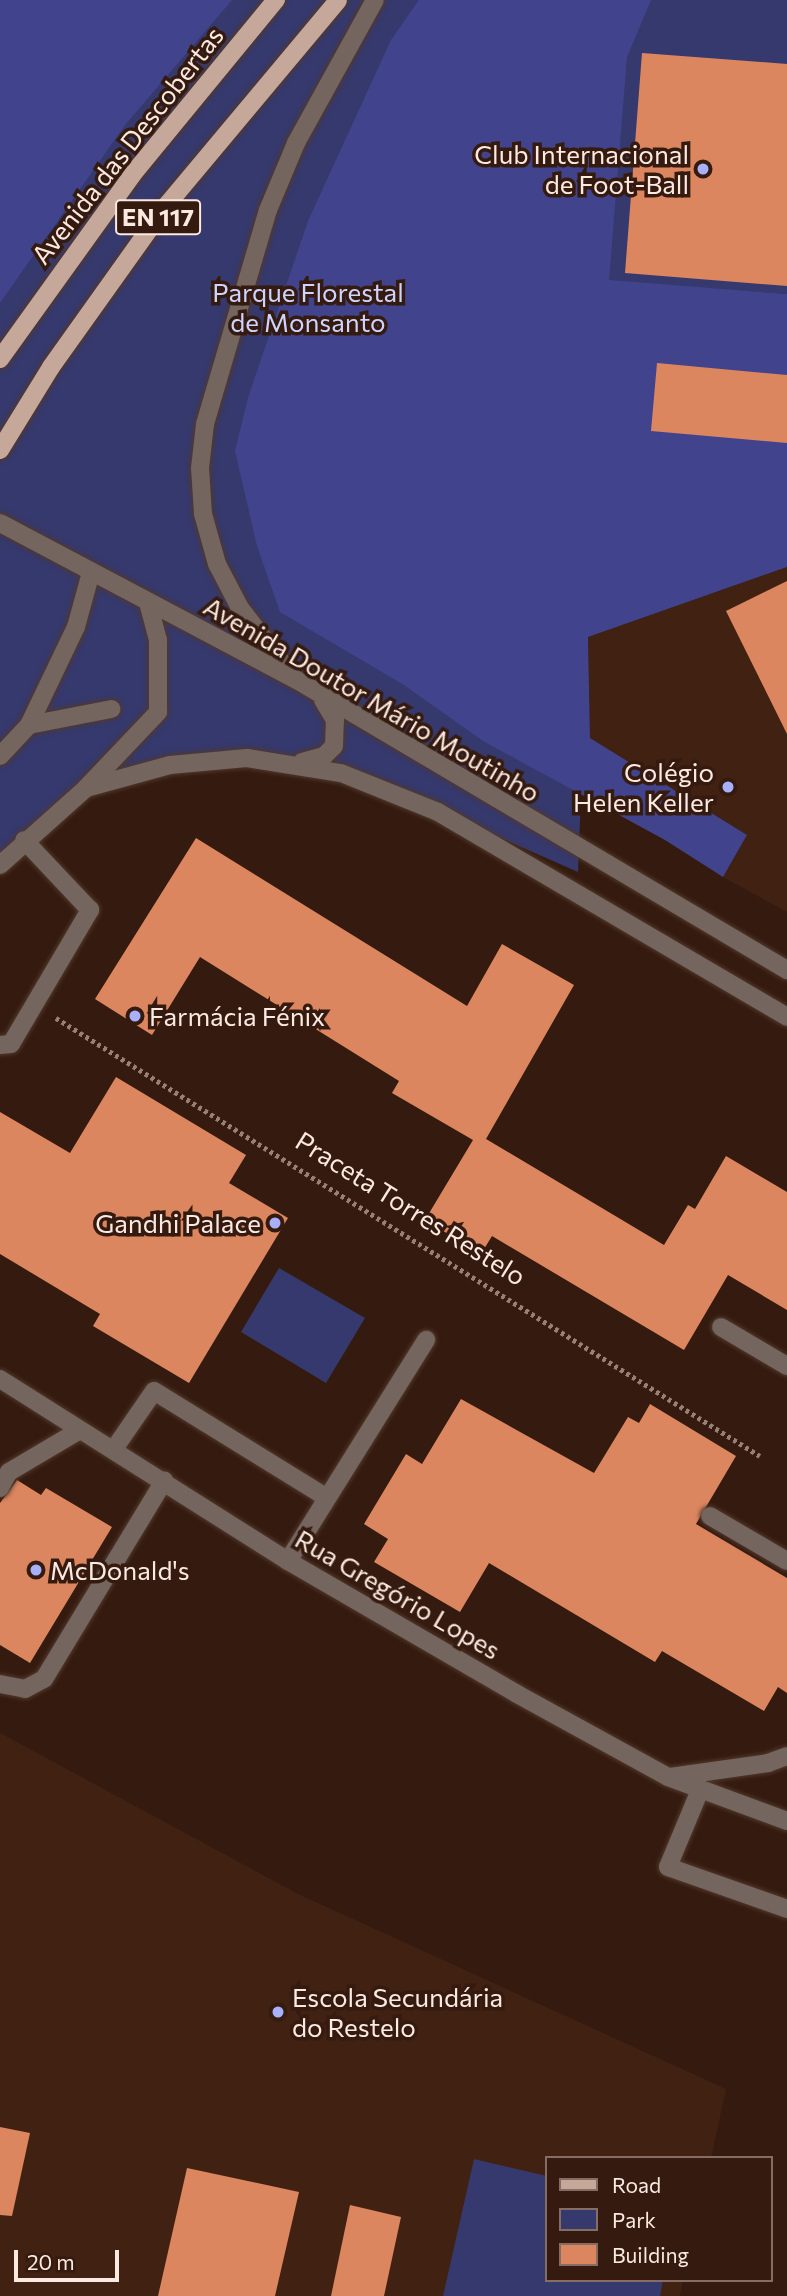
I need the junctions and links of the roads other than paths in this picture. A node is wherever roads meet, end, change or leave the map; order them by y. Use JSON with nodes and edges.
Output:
{"nodes":[{"id":1,"x":276,"y":0,"type":"edge"},
{"id":2,"x":338,"y":0,"type":"edge"},
{"id":3,"x":375,"y":0,"type":"edge"},
{"id":4,"x":0,"y":359,"type":"edge"},
{"id":5,"x":0,"y":450,"type":"edge"},
{"id":6,"x":0,"y":523,"type":"edge"},
{"id":7,"x":90,"y":572,"type":"junction"},
{"id":8,"x":148,"y":603,"type":"junction"},
{"id":9,"x":295,"y":680,"type":"junction"},
{"id":10,"x":321,"y":697,"type":"junction"},
{"id":11,"x":111,"y":709,"type":"dead end"},
{"id":12,"x":29,"y":725,"type":"junction"},
{"id":13,"x":0,"y":756,"type":"edge"},
{"id":14,"x":277,"y":761,"type":"junction"},
{"id":15,"x":86,"y":788,"type":"junction"},
{"id":16,"x":24,"y":840,"type":"junction"},
{"id":17,"x":0,"y":866,"type":"edge"},
{"id":18,"x":787,"y":970,"type":"edge"},
{"id":19,"x":787,"y":1017,"type":"edge"},
{"id":20,"x":0,"y":1045,"type":"edge"},
{"id":21,"x":721,"y":1327,"type":"dead end"},
{"id":22,"x":426,"y":1340,"type":"dead end"},
{"id":23,"x":787,"y":1366,"type":"edge"},
{"id":24,"x":0,"y":1379,"type":"edge"},
{"id":25,"x":78,"y":1431,"type":"junction"},
{"id":26,"x":114,"y":1449,"type":"junction"},
{"id":27,"x":164,"y":1481,"type":"junction"},
{"id":28,"x":0,"y":1488,"type":"edge"},
{"id":29,"x":327,"y":1497,"type":"junction"},
{"id":30,"x":710,"y":1516,"type":"dead end"},
{"id":31,"x":288,"y":1561,"type":"junction"},
{"id":32,"x":787,"y":1561,"type":"edge"},
{"id":33,"x":0,"y":1684,"type":"edge"},
{"id":34,"x":787,"y":1756,"type":"edge"},
{"id":35,"x":668,"y":1777,"type":"junction"},
{"id":36,"x":699,"y":1790,"type":"junction"},
{"id":37,"x":787,"y":1821,"type":"edge"},
{"id":38,"x":787,"y":1909,"type":"edge"}],
"edges":[{"from":1,"to":4,"type":"main road","name":"Avenida das Descobertas"},
{"from":2,"to":5,"type":"main road","number":"EN 117"},
{"from":3,"to":9,"type":"street"},
{"from":6,"to":7,"type":"street","name":"Avenida Doutor Mário Moutinho"},
{"from":7,"to":8,"type":"street","name":"Avenida Doutor Mário Moutinho"},
{"from":7,"to":12,"type":"street"},
{"from":8,"to":9,"type":"street","name":"Avenida Doutor Mário Moutinho"},
{"from":8,"to":15,"type":"street"},
{"from":9,"to":10,"type":"street","name":"Avenida Doutor Mário Moutinho"},
{"from":10,"to":14,"type":"street"},
{"from":10,"to":18,"type":"street","name":"Avenida Doutor Mário Moutinho"},
{"from":11,"to":12,"type":"street"},
{"from":12,"to":13,"type":"street"},
{"from":14,"to":15,"type":"street"},
{"from":14,"to":19,"type":"street"},
{"from":15,"to":16,"type":"street"},
{"from":16,"to":17,"type":"street"},
{"from":16,"to":20,"type":"street"},
{"from":21,"to":23,"type":"street"},
{"from":22,"to":29,"type":"street"},
{"from":24,"to":25,"type":"street","name":"Rua Gregório Lopes"},
{"from":25,"to":26,"type":"street","name":"Rua Gregório Lopes"},
{"from":25,"to":28,"type":"street"},
{"from":26,"to":27,"type":"street","name":"Rua Gregório Lopes"},
{"from":26,"to":29,"type":"street"},
{"from":27,"to":31,"type":"street","name":"Rua Gregório Lopes"},
{"from":27,"to":33,"type":"street"},
{"from":29,"to":31,"type":"street"},
{"from":30,"to":32,"type":"street"},
{"from":31,"to":35,"type":"street","name":"Rua Gregório Lopes"},
{"from":34,"to":35,"type":"street"},
{"from":35,"to":36,"type":"street","name":"Rua Gregório Lopes"},
{"from":36,"to":37,"type":"street","name":"Rua Gregório Lopes"},
{"from":36,"to":38,"type":"street"}]}
